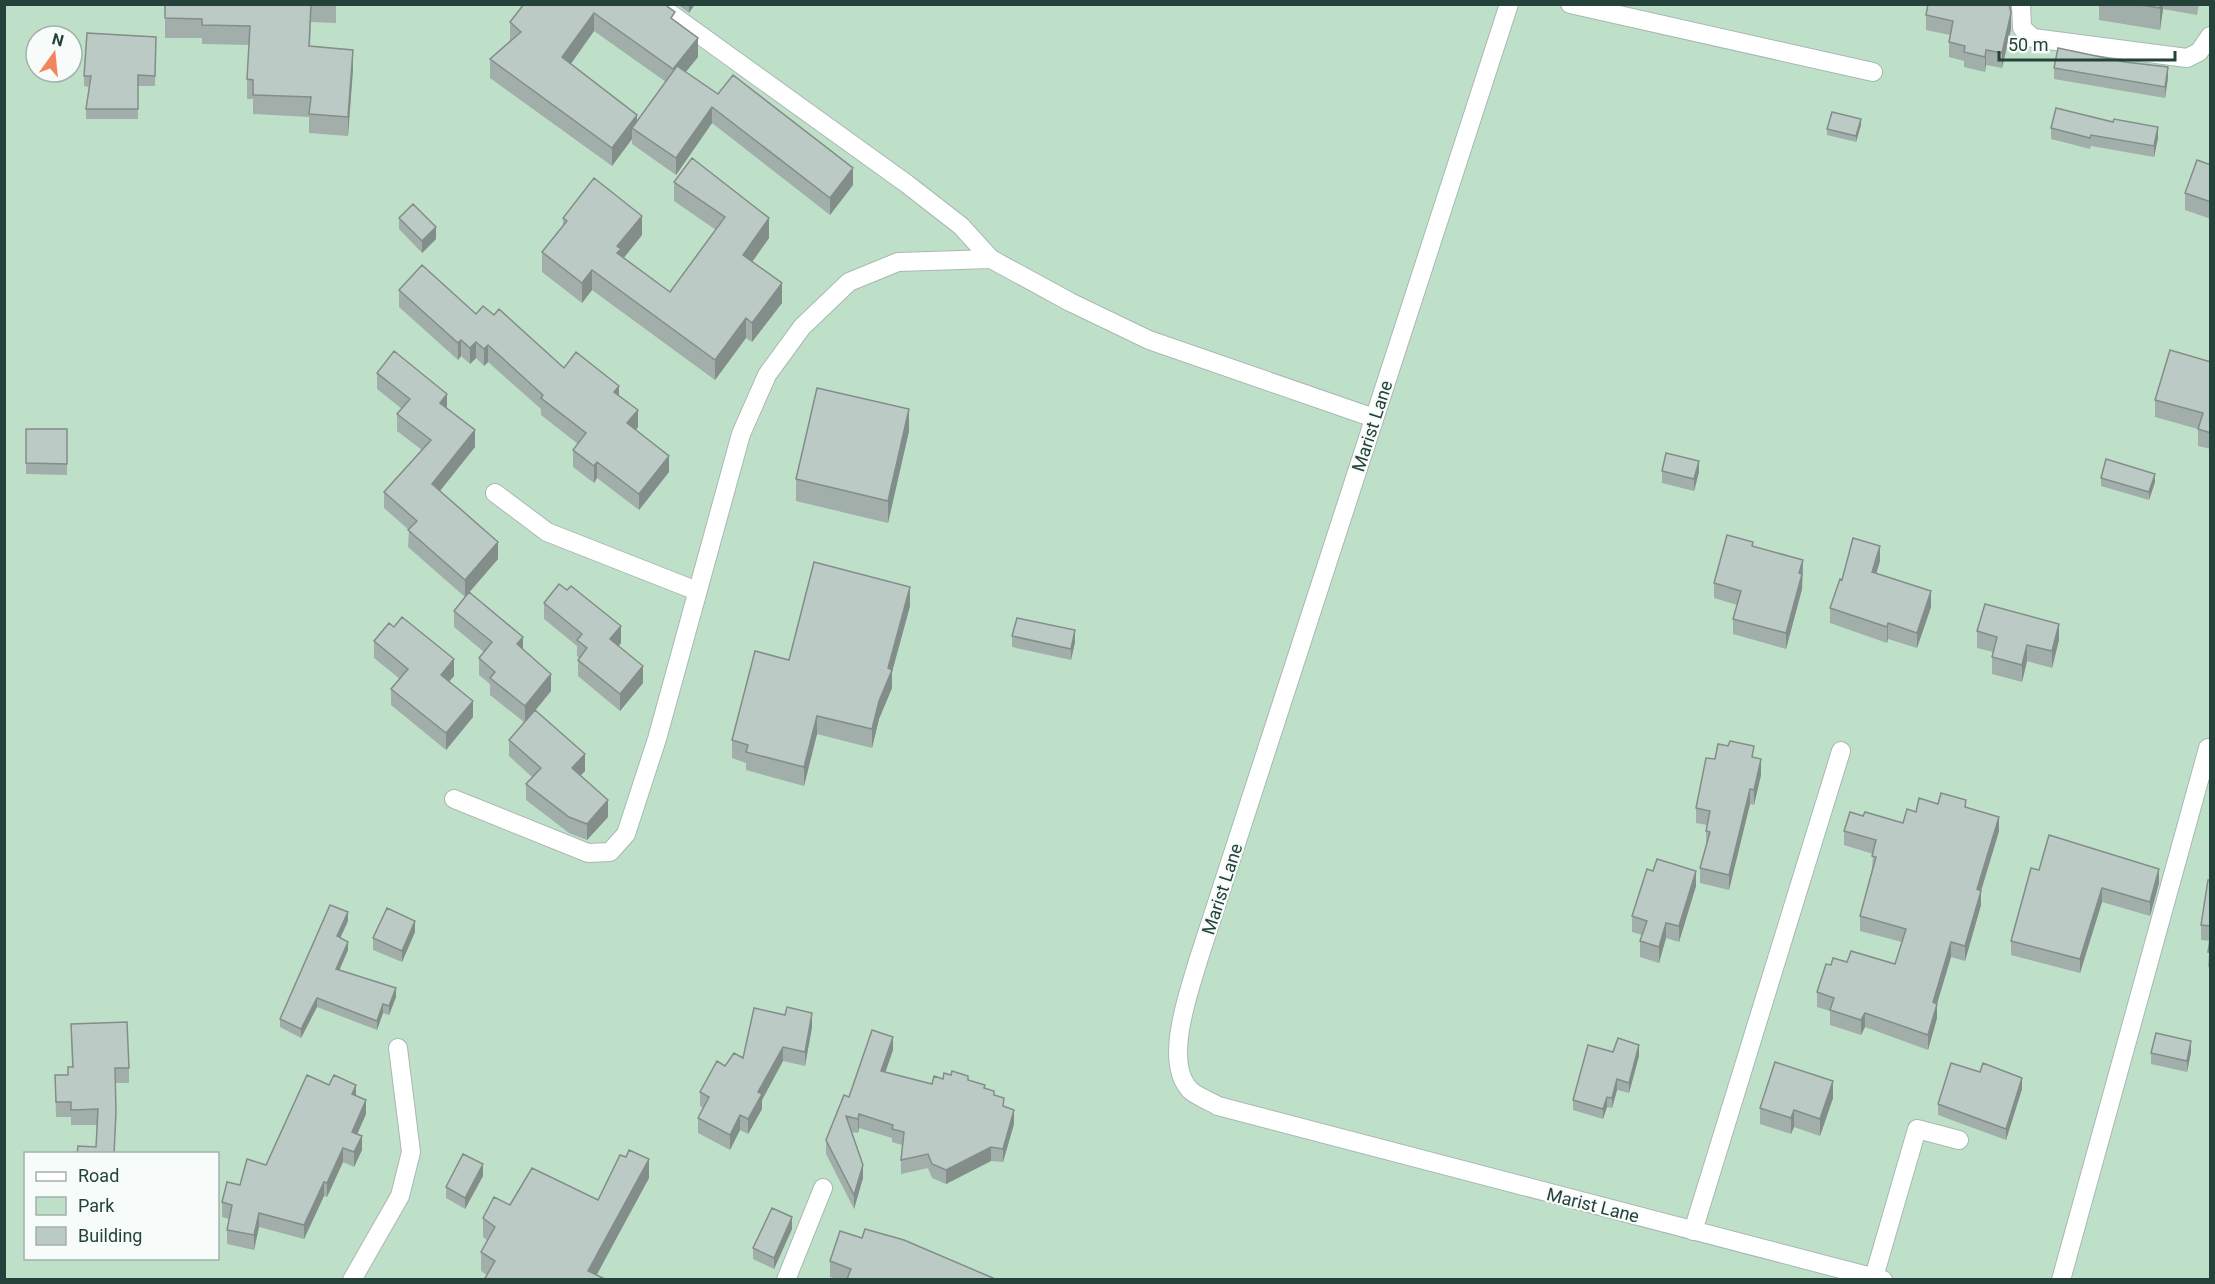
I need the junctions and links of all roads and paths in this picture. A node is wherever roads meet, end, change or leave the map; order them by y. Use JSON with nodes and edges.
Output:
{"nodes":[{"id":1,"x":657,"y":4,"type":"edge"},
{"id":2,"x":1509,"y":4,"type":"edge"},
{"id":3,"x":1570,"y":4,"type":"edge"},
{"id":4,"x":2020,"y":4,"type":"edge"},
{"id":5,"x":2211,"y":36,"type":"edge"},
{"id":6,"x":1874,"y":72,"type":"dead end"},
{"id":7,"x":991,"y":259,"type":"junction"},
{"id":8,"x":1374,"y":418,"type":"junction"},
{"id":9,"x":495,"y":493,"type":"dead end"},
{"id":10,"x":697,"y":591,"type":"junction"},
{"id":11,"x":2208,"y":748,"type":"dead end"},
{"id":12,"x":1841,"y":751,"type":"dead end"},
{"id":13,"x":454,"y":799,"type":"dead end"},
{"id":14,"x":398,"y":1048,"type":"dead end"},
{"id":15,"x":1959,"y":1140,"type":"dead end"},
{"id":16,"x":823,"y":1188,"type":"dead end"},
{"id":17,"x":1693,"y":1231,"type":"junction"},
{"id":18,"x":1878,"y":1278,"type":"edge"},
{"id":19,"x":352,"y":1280,"type":"edge"},
{"id":20,"x":786,"y":1280,"type":"edge"},
{"id":21,"x":2061,"y":1280,"type":"edge"}],
"edges":[{"from":1,"to":7,"type":"street"},
{"from":2,"to":8,"type":"street","name":"Marist Lane"},
{"from":3,"to":6,"type":"street"},
{"from":4,"to":5,"type":"street"},
{"from":7,"to":8,"type":"street"},
{"from":7,"to":10,"type":"street"},
{"from":8,"to":17,"type":"street","name":"Marist Lane"},
{"from":9,"to":10,"type":"street"},
{"from":10,"to":13,"type":"street"},
{"from":11,"to":21,"type":"street"},
{"from":12,"to":17,"type":"street"},
{"from":14,"to":19,"type":"street"},
{"from":15,"to":18,"type":"street"},
{"from":16,"to":20,"type":"street"},
{"from":17,"to":18,"type":"street","name":"Marist Lane"}]}
